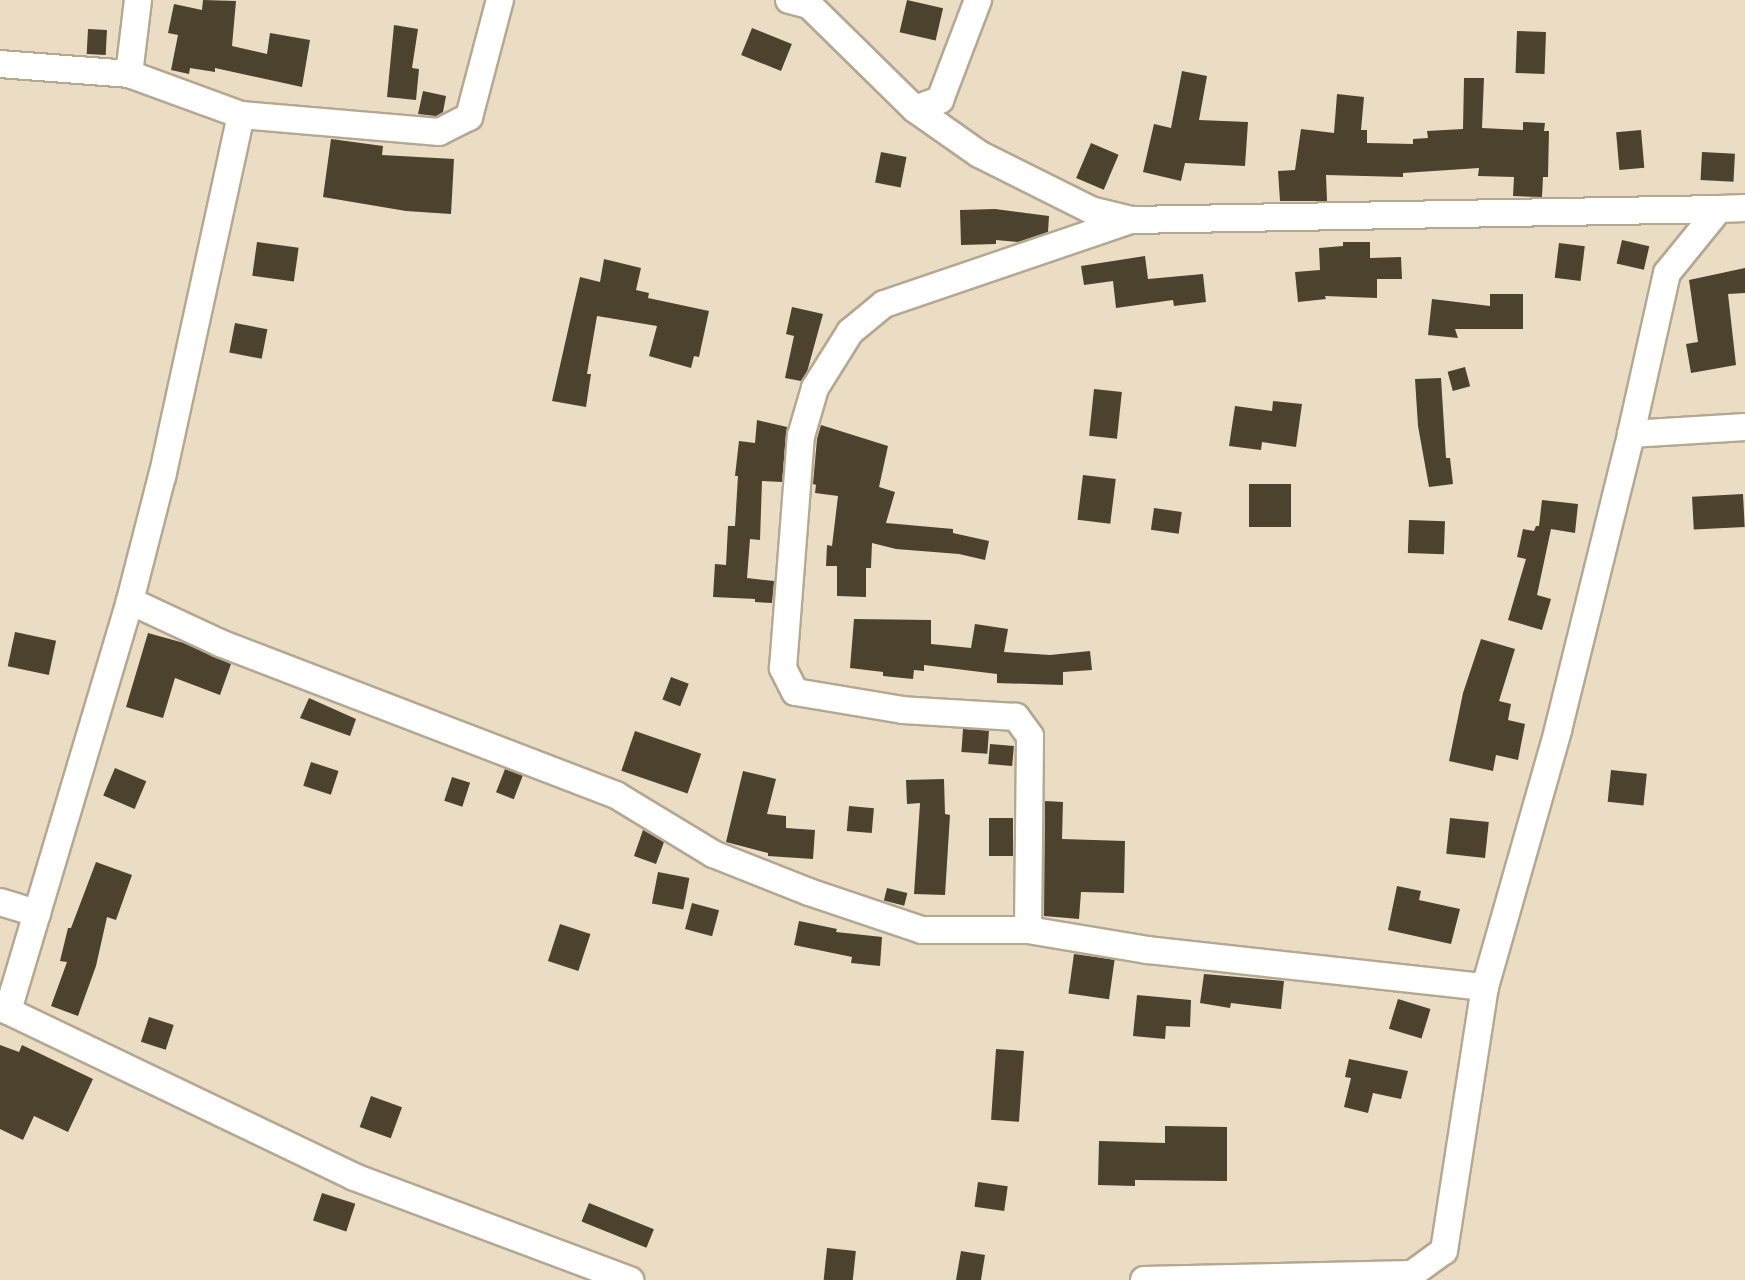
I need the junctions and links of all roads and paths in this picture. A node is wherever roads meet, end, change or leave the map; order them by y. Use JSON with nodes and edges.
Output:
{"nodes":[{"id":1,"x":138,"y":0,"type":"edge"},
{"id":2,"x":500,"y":0,"type":"edge"},
{"id":3,"x":978,"y":0,"type":"edge"},
{"id":4,"x":802,"y":2,"type":"edge"},
{"id":5,"x":0,"y":64,"type":"edge"},
{"id":6,"x":129,"y":74,"type":"junction"},
{"id":7,"x":915,"y":109,"type":"junction"},
{"id":8,"x":241,"y":115,"type":"junction"},
{"id":9,"x":1732,"y":209,"type":"edge"},
{"id":10,"x":1131,"y":220,"type":"junction"},
{"id":11,"x":1745,"y":427,"type":"edge"},
{"id":12,"x":1632,"y":434,"type":"junction"},
{"id":13,"x":130,"y":601,"type":"junction"},
{"id":14,"x":0,"y":902,"type":"edge"},
{"id":15,"x":37,"y":913,"type":"junction"},
{"id":16,"x":1028,"y":930,"type":"junction"},
{"id":17,"x":1485,"y":987,"type":"junction"},
{"id":18,"x":4,"y":1011,"type":"edge"},
{"id":19,"x":630,"y":1280,"type":"edge"},
{"id":20,"x":1144,"y":1280,"type":"edge"}],
"edges":[{"from":1,"to":6,"type":"street"},
{"from":2,"to":8,"type":"street"},
{"from":3,"to":7,"type":"street"},
{"from":4,"to":7,"type":"street"},
{"from":5,"to":6,"type":"street"},
{"from":6,"to":8,"type":"street"},
{"from":7,"to":10,"type":"street"},
{"from":8,"to":13,"type":"street"},
{"from":9,"to":10,"type":"street"},
{"from":9,"to":12,"type":"street"},
{"from":10,"to":16,"type":"street"},
{"from":11,"to":12,"type":"street"},
{"from":12,"to":17,"type":"street"},
{"from":13,"to":15,"type":"street"},
{"from":13,"to":16,"type":"street"},
{"from":14,"to":15,"type":"street"},
{"from":15,"to":18,"type":"street"},
{"from":16,"to":17,"type":"street"},
{"from":17,"to":20,"type":"street"},
{"from":18,"to":19,"type":"street"}]}
